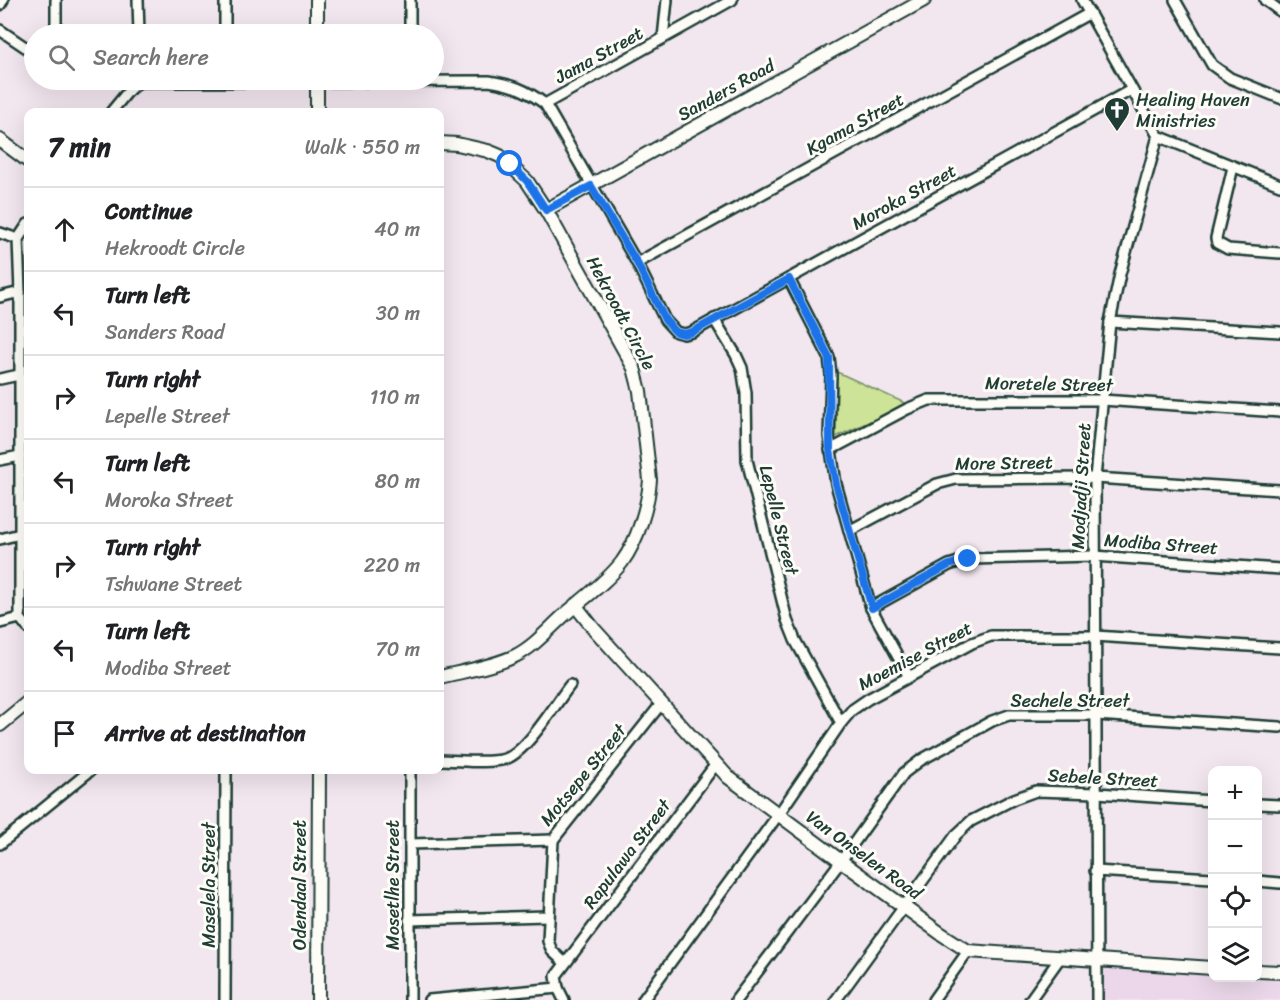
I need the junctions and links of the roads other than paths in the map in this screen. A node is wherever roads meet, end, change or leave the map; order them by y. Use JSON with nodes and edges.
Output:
{"nodes":[{"id":1,"x":3,"y":0,"type":"edge"},
{"id":2,"x":56,"y":0,"type":"edge"},
{"id":3,"x":138,"y":0,"type":"edge"},
{"id":4,"x":225,"y":0,"type":"edge"},
{"id":5,"x":317,"y":0,"type":"edge"},
{"id":6,"x":410,"y":0,"type":"edge"},
{"id":7,"x":667,"y":0,"type":"edge"},
{"id":8,"x":732,"y":0,"type":"edge"},
{"id":9,"x":924,"y":0,"type":"edge"},
{"id":10,"x":1082,"y":0,"type":"edge"},
{"id":11,"x":1175,"y":0,"type":"edge"},
{"id":12,"x":1265,"y":0,"type":"edge"},
{"id":13,"x":0,"y":5,"type":"edge"},
{"id":14,"x":1280,"y":11,"type":"edge"},
{"id":15,"x":1090,"y":14,"type":"junction"},
{"id":16,"x":56,"y":24,"type":"edge"},
{"id":17,"x":139,"y":24,"type":"edge"},
{"id":18,"x":225,"y":24,"type":"edge"},
{"id":19,"x":317,"y":24,"type":"edge"},
{"id":20,"x":411,"y":24,"type":"edge"},
{"id":21,"x":0,"y":30,"type":"edge"},
{"id":22,"x":663,"y":38,"type":"junction"},
{"id":23,"x":24,"y":46,"type":"edge"},
{"id":24,"x":444,"y":81,"type":"edge"},
{"id":25,"x":129,"y":90,"type":"edge"},
{"id":26,"x":317,"y":90,"type":"edge"},
{"id":27,"x":1131,"y":90,"type":"junction"},
{"id":28,"x":1280,"y":98,"type":"edge"},
{"id":29,"x":545,"y":104,"type":"junction"},
{"id":30,"x":114,"y":108,"type":"edge"},
{"id":31,"x":317,"y":108,"type":"edge"},
{"id":32,"x":1158,"y":136,"type":"junction"},
{"id":33,"x":0,"y":140,"type":"edge"},
{"id":34,"x":444,"y":143,"type":"edge"},
{"id":35,"x":24,"y":158,"type":"edge"},
{"id":36,"x":1233,"y":167,"type":"junction"},
{"id":37,"x":1280,"y":185,"type":"edge"},
{"id":38,"x":591,"y":186,"type":"junction"},
{"id":39,"x":546,"y":210,"type":"junction"},
{"id":40,"x":24,"y":230,"type":"edge"},
{"id":41,"x":0,"y":233,"type":"edge"},
{"id":42,"x":18,"y":239,"type":"junction"},
{"id":43,"x":1280,"y":253,"type":"edge"},
{"id":44,"x":637,"y":263,"type":"junction"},
{"id":45,"x":789,"y":279,"type":"junction"},
{"id":46,"x":20,"y":292,"type":"junction"},
{"id":47,"x":0,"y":297,"type":"edge"},
{"id":48,"x":714,"y":319,"type":"junction"},
{"id":49,"x":1110,"y":322,"type":"junction"},
{"id":50,"x":1280,"y":332,"type":"edge"},
{"id":51,"x":19,"y":375,"type":"junction"},
{"id":52,"x":0,"y":379,"type":"edge"},
{"id":53,"x":1102,"y":400,"type":"junction"},
{"id":54,"x":1280,"y":412,"type":"edge"},
{"id":55,"x":830,"y":450,"type":"junction"},
{"id":56,"x":20,"y":456,"type":"junction"},
{"id":57,"x":0,"y":460,"type":"edge"},
{"id":58,"x":1095,"y":478,"type":"junction"},
{"id":59,"x":1280,"y":490,"type":"edge"},
{"id":60,"x":849,"y":531,"type":"junction"},
{"id":61,"x":20,"y":534,"type":"junction"},
{"id":62,"x":0,"y":539,"type":"edge"},
{"id":63,"x":1094,"y":556,"type":"junction"},
{"id":64,"x":1280,"y":569,"type":"edge"},
{"id":65,"x":575,"y":605,"type":"junction"},
{"id":66,"x":872,"y":608,"type":"junction"},
{"id":67,"x":20,"y":618,"type":"junction"},
{"id":68,"x":0,"y":623,"type":"edge"},
{"id":69,"x":24,"y":623,"type":"edge"},
{"id":70,"x":1095,"y":636,"type":"junction"},
{"id":71,"x":1280,"y":648,"type":"edge"},
{"id":72,"x":444,"y":676,"type":"edge"},
{"id":73,"x":909,"y":677,"type":"junction"},
{"id":74,"x":570,"y":685,"type":"dead end"},
{"id":75,"x":661,"y":704,"type":"junction"},
{"id":76,"x":24,"y":705,"type":"edge"},
{"id":77,"x":1096,"y":715,"type":"junction"},
{"id":78,"x":841,"y":723,"type":"junction"},
{"id":79,"x":0,"y":725,"type":"edge"},
{"id":80,"x":1280,"y":727,"type":"edge"},
{"id":81,"x":444,"y":760,"type":"edge"},
{"id":82,"x":716,"y":764,"type":"junction"},
{"id":83,"x":86,"y":774,"type":"edge"},
{"id":84,"x":226,"y":774,"type":"edge"},
{"id":85,"x":319,"y":774,"type":"edge"},
{"id":86,"x":410,"y":774,"type":"edge"},
{"id":87,"x":1096,"y":793,"type":"junction"},
{"id":88,"x":1208,"y":801,"type":"edge"},
{"id":89,"x":1262,"y":804,"type":"edge"},
{"id":90,"x":1280,"y":805,"type":"edge"},
{"id":91,"x":778,"y":815,"type":"junction"},
{"id":92,"x":553,"y":840,"type":"junction"},
{"id":93,"x":0,"y":844,"type":"edge"},
{"id":94,"x":410,"y":844,"type":"junction"},
{"id":95,"x":841,"y":861,"type":"junction"},
{"id":96,"x":1095,"y":871,"type":"junction"},
{"id":97,"x":1208,"y":879,"type":"edge"},
{"id":98,"x":1262,"y":881,"type":"edge"},
{"id":99,"x":1280,"y":883,"type":"edge"},
{"id":100,"x":904,"y":907,"type":"junction"},
{"id":101,"x":548,"y":916,"type":"junction"},
{"id":102,"x":410,"y":920,"type":"junction"},
{"id":103,"x":968,"y":951,"type":"junction"},
{"id":104,"x":1060,"y":958,"type":"junction"},
{"id":105,"x":1096,"y":960,"type":"junction"},
{"id":106,"x":565,"y":963,"type":"junction"},
{"id":107,"x":1208,"y":968,"type":"edge"},
{"id":108,"x":1262,"y":971,"type":"edge"},
{"id":109,"x":1280,"y":972,"type":"edge"},
{"id":110,"x":558,"y":988,"type":"junction"},
{"id":111,"x":225,"y":1000,"type":"edge"},
{"id":112,"x":318,"y":1000,"type":"edge"},
{"id":113,"x":410,"y":1000,"type":"edge"},
{"id":114,"x":429,"y":1000,"type":"edge"},
{"id":115,"x":564,"y":1000,"type":"edge"},
{"id":116,"x":643,"y":1000,"type":"edge"},
{"id":117,"x":736,"y":1000,"type":"edge"},
{"id":118,"x":836,"y":1000,"type":"edge"},
{"id":119,"x":933,"y":1000,"type":"edge"},
{"id":120,"x":1030,"y":1000,"type":"edge"},
{"id":121,"x":1096,"y":1000,"type":"edge"}],
"edges":[{"from":1,"to":13,"type":"street"},
{"from":2,"to":16,"type":"street"},
{"from":3,"to":17,"type":"street"},
{"from":4,"to":18,"type":"street"},
{"from":5,"to":19,"type":"street"},
{"from":6,"to":20,"type":"street"},
{"from":7,"to":22,"type":"street"},
{"from":8,"to":22,"type":"street","name":"Jama Street"},
{"from":9,"to":38,"type":"street","name":"Sanders Road"},
{"from":10,"to":15,"type":"street"},
{"from":11,"to":28,"type":"street"},
{"from":12,"to":14,"type":"street"},
{"from":15,"to":27,"type":"street"},
{"from":15,"to":44,"type":"street","name":"Kgama Street"},
{"from":21,"to":23,"type":"street"},
{"from":22,"to":29,"type":"street","name":"Jama Street"},
{"from":24,"to":29,"type":"street"},
{"from":25,"to":30,"type":"street"},
{"from":26,"to":31,"type":"street"},
{"from":27,"to":32,"type":"street"},
{"from":27,"to":45,"type":"street","name":"Moroka Street"},
{"from":29,"to":38,"type":"street"},
{"from":32,"to":36,"type":"street"},
{"from":32,"to":49,"type":"street","name":"Modjadji Street"},
{"from":33,"to":35,"type":"street"},
{"from":34,"to":39,"type":"street","name":"Hekroodt Circle"},
{"from":36,"to":37,"type":"street"},
{"from":36,"to":43,"type":"street"},
{"from":38,"to":39,"type":"street","name":"Sanders Road"},
{"from":38,"to":44,"type":"street"},
{"from":39,"to":65,"type":"street","name":"Hekroodt Circle"},
{"from":40,"to":42,"type":"street"},
{"from":41,"to":42,"type":"street"},
{"from":42,"to":46,"type":"street"},
{"from":44,"to":48,"type":"street","name":"Moroka Street"},
{"from":45,"to":48,"type":"street","name":"Moroka Street"},
{"from":45,"to":55,"type":"street"},
{"from":46,"to":47,"type":"street"},
{"from":46,"to":51,"type":"street"},
{"from":48,"to":78,"type":"street","name":"Lepelle Street"},
{"from":49,"to":50,"type":"street"},
{"from":49,"to":53,"type":"street","name":"Modjadji Street"},
{"from":51,"to":52,"type":"street"},
{"from":51,"to":56,"type":"street"},
{"from":53,"to":54,"type":"street","name":"Moretele Street"},
{"from":53,"to":55,"type":"street","name":"Moretele Street"},
{"from":53,"to":58,"type":"street","name":"Modjadji Street"},
{"from":55,"to":60,"type":"street"},
{"from":56,"to":57,"type":"street"},
{"from":56,"to":61,"type":"street"},
{"from":58,"to":59,"type":"street","name":"More Street"},
{"from":58,"to":60,"type":"street","name":"More Street"},
{"from":58,"to":63,"type":"street","name":"Modjadji Street"},
{"from":60,"to":66,"type":"street"},
{"from":61,"to":62,"type":"street"},
{"from":61,"to":67,"type":"street"},
{"from":63,"to":64,"type":"street","name":"Modiba Street"},
{"from":63,"to":66,"type":"street","name":"Modiba Street"},
{"from":63,"to":70,"type":"street","name":"Modjadji Street"},
{"from":65,"to":72,"type":"street","name":"Hekroodt Circle"},
{"from":65,"to":75,"type":"street","name":"Van Onselen Road"},
{"from":66,"to":73,"type":"street"},
{"from":67,"to":68,"type":"street"},
{"from":67,"to":69,"type":"street"},
{"from":70,"to":71,"type":"street","name":"Moemise Street"},
{"from":70,"to":73,"type":"street","name":"Moemise Street"},
{"from":70,"to":77,"type":"street","name":"Modjadji Street"},
{"from":73,"to":78,"type":"street","name":"Moemise Street"},
{"from":74,"to":81,"type":"street"},
{"from":75,"to":82,"type":"street","name":"Van Onselen Road"},
{"from":75,"to":92,"type":"street","name":"Motsepe Street"},
{"from":76,"to":79,"type":"street"},
{"from":77,"to":80,"type":"street","name":"Sechele Street"},
{"from":77,"to":87,"type":"street","name":"Modjadji Street"},
{"from":77,"to":95,"type":"street","name":"Sechele Street"},
{"from":78,"to":91,"type":"street","name":"Moemise Street"},
{"from":82,"to":91,"type":"street","name":"Van Onselen Road"},
{"from":82,"to":106,"type":"street","name":"Rapulawa Street"},
{"from":83,"to":93,"type":"street"},
{"from":84,"to":111,"type":"street","name":"Maselela Street"},
{"from":85,"to":112,"type":"street","name":"Odendaal Street"},
{"from":86,"to":94,"type":"street","name":"Mosetlhe Street"},
{"from":87,"to":88,"type":"street","name":"Sebele Street"},
{"from":87,"to":96,"type":"street","name":"Modjadji Street"},
{"from":87,"to":100,"type":"street","name":"Sebele Street"},
{"from":89,"to":90,"type":"street"},
{"from":91,"to":95,"type":"street","name":"Van Onselen Road"},
{"from":91,"to":116,"type":"street","name":"Moemise Street"},
{"from":92,"to":94,"type":"street","name":"Motsepe Street"},
{"from":92,"to":101,"type":"street"},
{"from":94,"to":102,"type":"street","name":"Mosetlhe Street"},
{"from":95,"to":100,"type":"street","name":"Van Onselen Road"},
{"from":95,"to":117,"type":"street","name":"Sechele Street"},
{"from":96,"to":97,"type":"street"},
{"from":96,"to":105,"type":"street","name":"Modjadji Street"},
{"from":98,"to":99,"type":"street"},
{"from":100,"to":103,"type":"street","name":"Van Onselen Road"},
{"from":100,"to":118,"type":"street","name":"Sebele Street"},
{"from":101,"to":102,"type":"street"},
{"from":101,"to":106,"type":"street"},
{"from":102,"to":113,"type":"street","name":"Mosetlhe Street"},
{"from":103,"to":104,"type":"street"},
{"from":103,"to":119,"type":"street"},
{"from":104,"to":105,"type":"street"},
{"from":104,"to":120,"type":"street"},
{"from":105,"to":107,"type":"street"},
{"from":105,"to":121,"type":"street","name":"Modjadji Street"},
{"from":106,"to":110,"type":"street"},
{"from":108,"to":109,"type":"street"},
{"from":110,"to":114,"type":"street"},
{"from":110,"to":115,"type":"street"}]}
